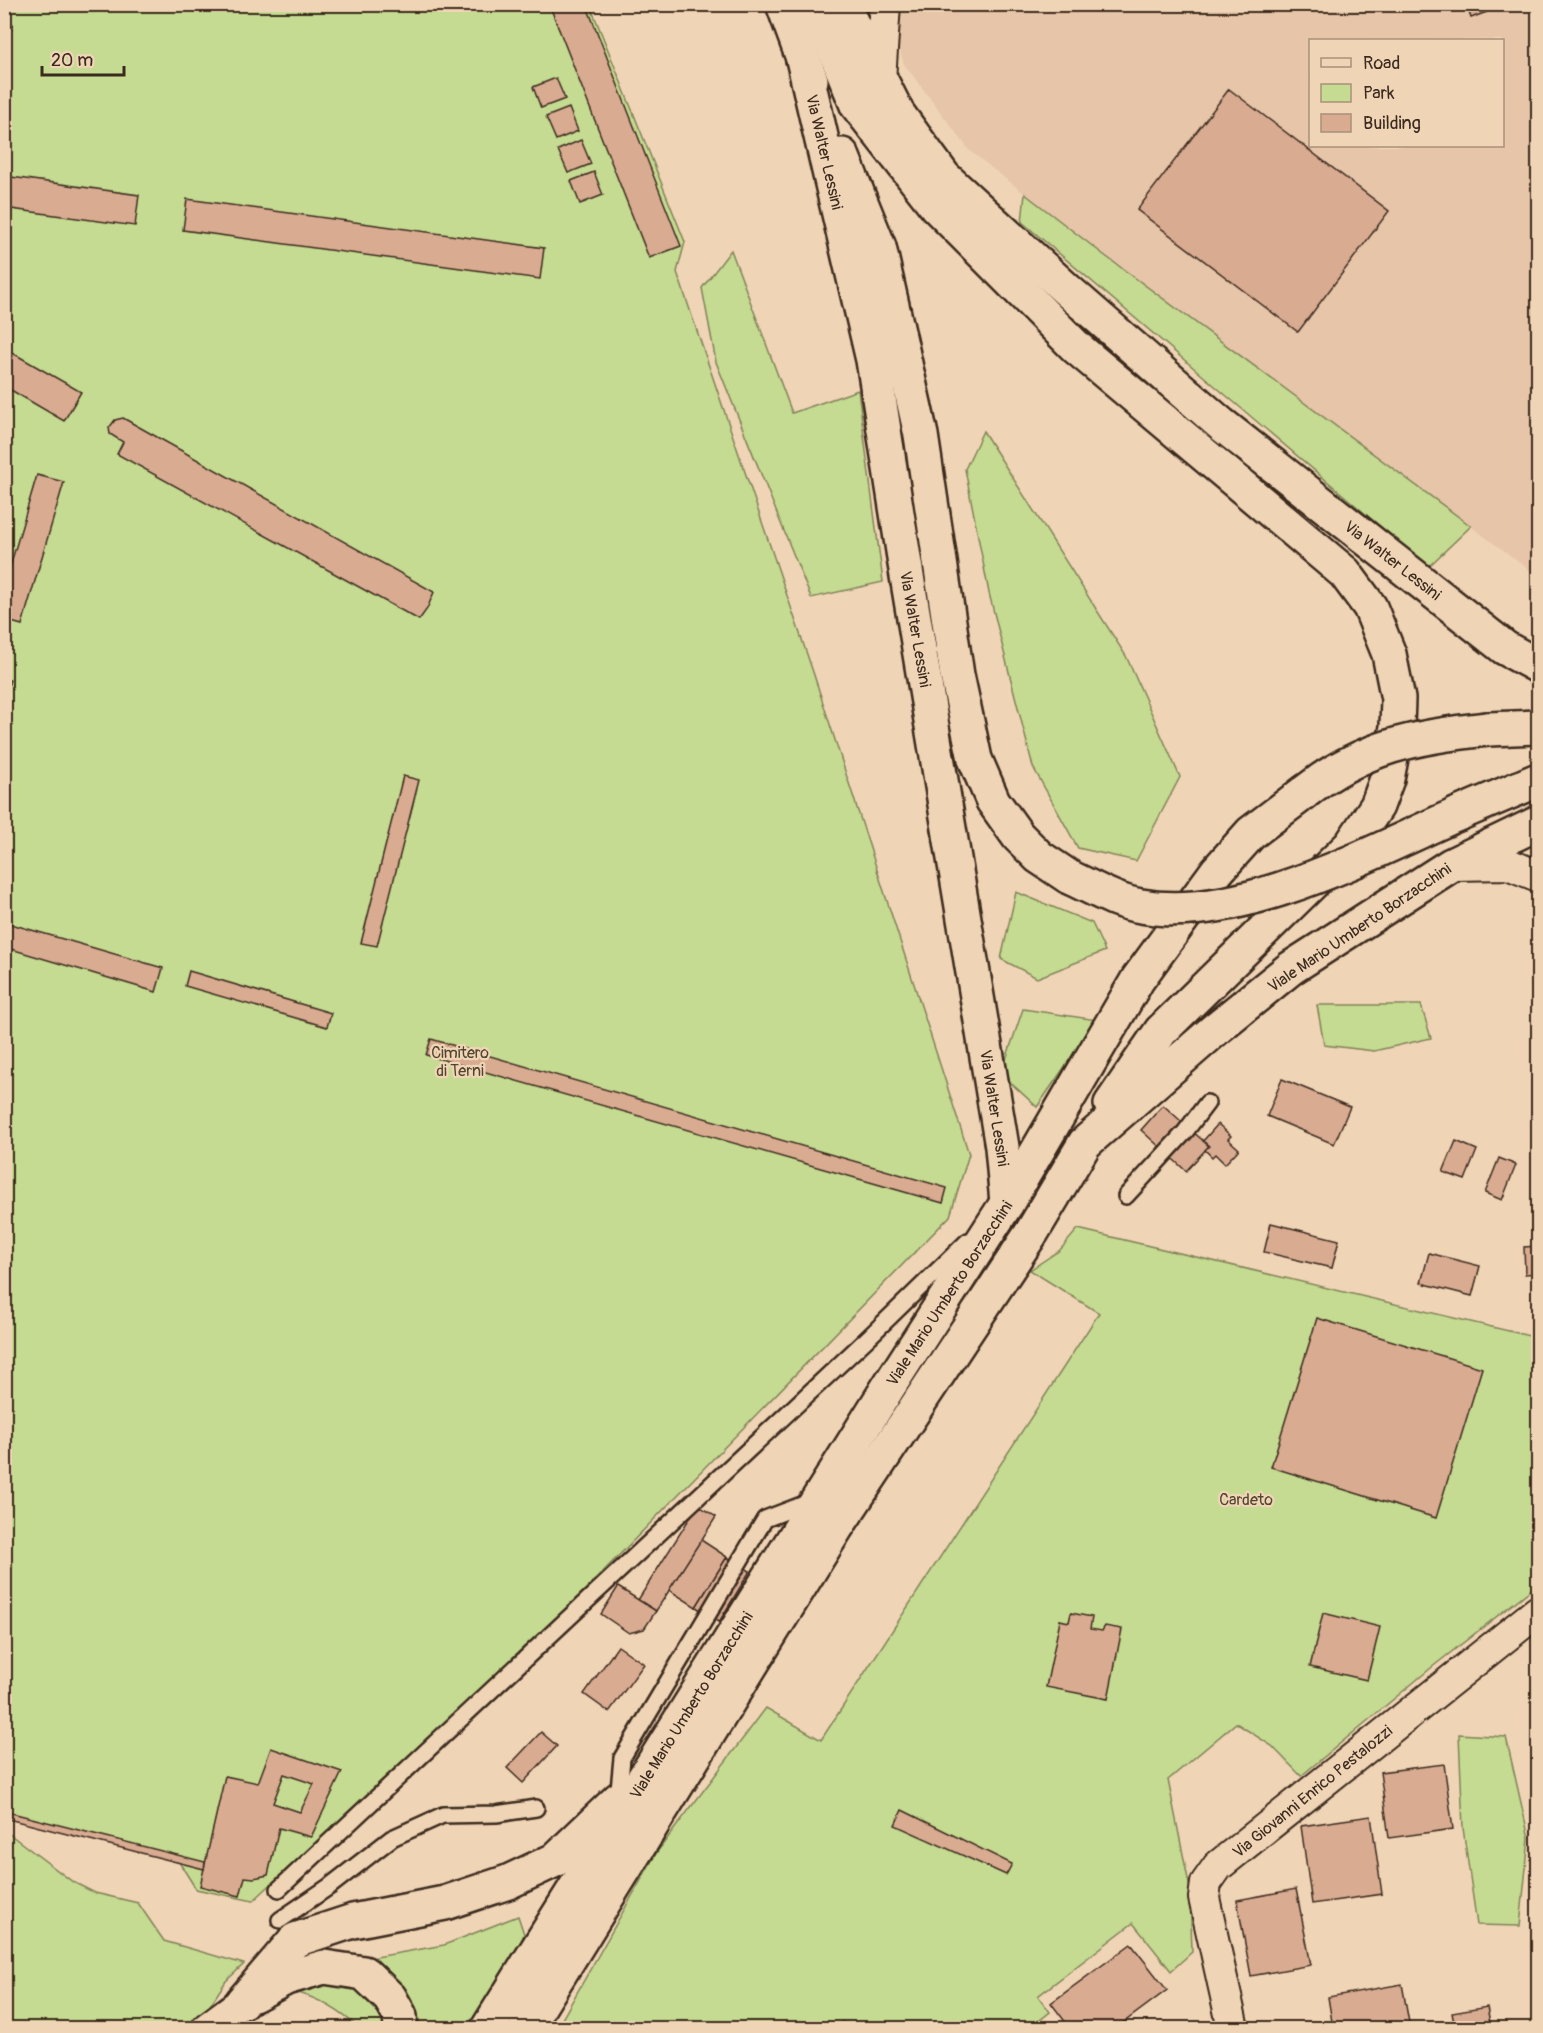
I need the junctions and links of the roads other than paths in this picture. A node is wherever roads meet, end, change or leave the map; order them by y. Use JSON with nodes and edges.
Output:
{"nodes":[{"id":1,"x":783,"y":4,"type":"edge"},
{"id":2,"x":816,"y":4,"type":"edge"},
{"id":3,"x":842,"y":4,"type":"edge"},
{"id":4,"x":885,"y":4,"type":"edge"},
{"id":5,"x":803,"y":58,"type":"junction"},
{"id":6,"x":880,"y":80,"type":"junction"},
{"id":7,"x":1539,"y":666,"type":"edge"},
{"id":8,"x":1539,"y":727,"type":"edge"},
{"id":9,"x":1539,"y":780,"type":"edge"},
{"id":10,"x":1539,"y":823,"type":"edge"},
{"id":11,"x":1451,"y":865,"type":"junction"},
{"id":12,"x":1539,"y":876,"type":"edge"},
{"id":13,"x":1206,"y":1103,"type":"dead end"},
{"id":14,"x":1084,"y":1143,"type":"junction"},
{"id":15,"x":1126,"y":1196,"type":"dead end"},
{"id":16,"x":1007,"y":1203,"type":"junction"},
{"id":17,"x":1539,"y":1611,"type":"edge"},
{"id":18,"x":685,"y":1685,"type":"junction"},
{"id":19,"x":652,"y":1768,"type":"junction"},
{"id":20,"x":618,"y":1800,"type":"junction"},
{"id":21,"x":536,"y":1808,"type":"dead end"},
{"id":22,"x":279,"y":1888,"type":"dead end"},
{"id":23,"x":280,"y":1920,"type":"dead end"},
{"id":24,"x":236,"y":2015,"type":"edge"},
{"id":25,"x":207,"y":2028,"type":"edge"},
{"id":26,"x":401,"y":2028,"type":"edge"},
{"id":27,"x":489,"y":2028,"type":"edge"},
{"id":28,"x":526,"y":2028,"type":"edge"},
{"id":29,"x":1233,"y":2028,"type":"edge"}],
"edges":[{"from":1,"to":5,"type":"main road","name":"Via Walter Lessini"},
{"from":2,"to":14,"type":"main road"},
{"from":3,"to":6,"type":"main road","name":"Via Walter Lessini"},
{"from":4,"to":6,"type":"street"},
{"from":5,"to":9,"type":"main road","name":"Via Walter Lessini","bridge":true},
{"from":5,"to":16,"type":"main road","name":"Via Walter Lessini"},
{"from":6,"to":7,"type":"main road","name":"Via Walter Lessini"},
{"from":8,"to":16,"type":"main road","name":"Viale Mario Umberto Borzacchini","bridge":true},
{"from":10,"to":11,"type":"main road","name":"Viale Mario Umberto Borzacchini"},
{"from":11,"to":12,"type":"street"},
{"from":11,"to":14,"type":"main road","name":"Viale Mario Umberto Borzacchini"},
{"from":13,"to":15,"type":"lane"},
{"from":14,"to":28,"type":"main road","name":"Viale Mario Umberto Borzacchini"},
{"from":16,"to":18,"type":"main road","name":"Viale Mario Umberto Borzacchini"},
{"from":16,"to":22,"type":"lane"},
{"from":17,"to":29,"type":"street","name":"Via Giovanni Enrico Pestalozzi"},
{"from":18,"to":19,"type":"main road","name":"Viale Mario Umberto Borzacchini"},
{"from":18,"to":20,"type":"lane"},
{"from":19,"to":20,"type":"main road"},
{"from":19,"to":27,"type":"main road","name":"Viale Mario Umberto Borzacchini"},
{"from":20,"to":24,"type":"main road"},
{"from":21,"to":23,"type":"lane"},
{"from":24,"to":25,"type":"street"},
{"from":24,"to":26,"type":"main road"}]}
